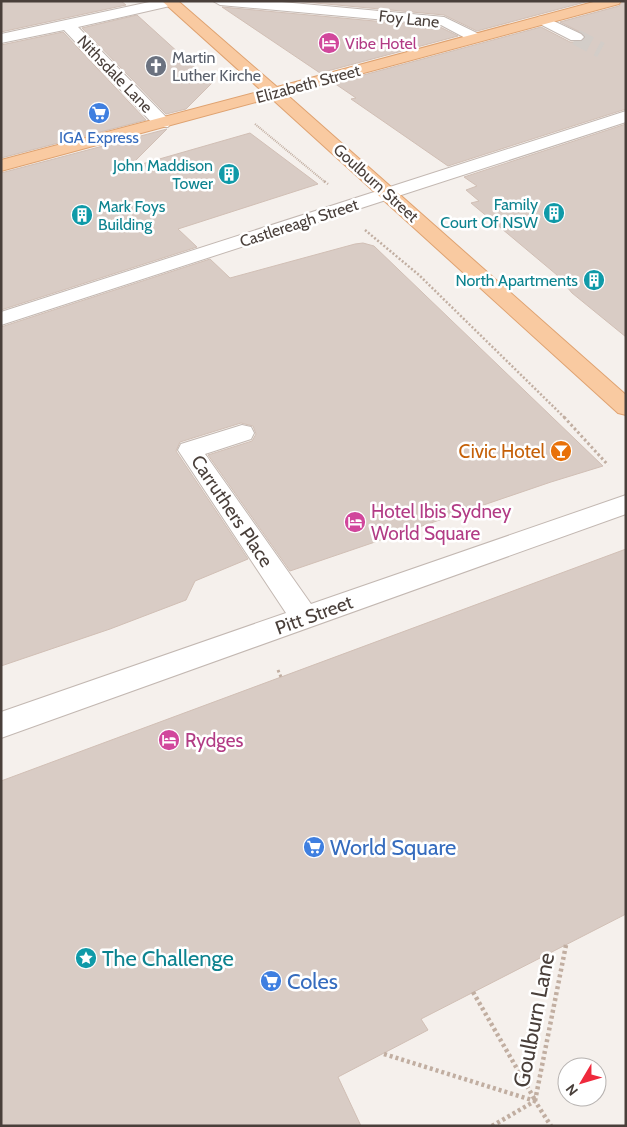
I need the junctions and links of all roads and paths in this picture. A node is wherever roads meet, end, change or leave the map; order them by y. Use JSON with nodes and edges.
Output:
{"nodes":[{"id":1,"x":220,"y":1,"type":"edge"},
{"id":2,"x":170,"y":2,"type":"edge"},
{"id":3,"x":608,"y":2,"type":"edge"},
{"id":4,"x":544,"y":20,"type":"junction"},
{"id":5,"x":67,"y":24,"type":"junction"},
{"id":6,"x":576,"y":37,"type":"tunnel mouth"},
{"id":7,"x":476,"y":38,"type":"junction"},
{"id":8,"x":1,"y":39,"type":"edge"},
{"id":9,"x":274,"y":93,"type":"junction"},
{"id":10,"x":626,"y":116,"type":"edge"},
{"id":11,"x":162,"y":123,"type":"junction"},
{"id":12,"x":254,"y":123,"type":"dead end"},
{"id":13,"x":1,"y":166,"type":"edge"},
{"id":14,"x":330,"y":186,"type":"dead end"},
{"id":15,"x":389,"y":194,"type":"junction"},
{"id":16,"x":365,"y":229,"type":"dead end"},
{"id":17,"x":1,"y":320,"type":"edge"},
{"id":18,"x":626,"y":408,"type":"edge"},
{"id":19,"x":242,"y":433,"type":"dead end"},
{"id":20,"x":608,"y":465,"type":"dead end"},
{"id":21,"x":626,"y":504,"type":"edge"},
{"id":22,"x":305,"y":618,"type":"junction"},
{"id":23,"x":278,"y":670,"type":"dead end"},
{"id":24,"x":281,"y":676,"type":"dead end"},
{"id":25,"x":1,"y":725,"type":"edge"},
{"id":26,"x":566,"y":945,"type":"dead end"},
{"id":27,"x":473,"y":992,"type":"dead end"},
{"id":28,"x":384,"y":1054,"type":"dead end"},
{"id":29,"x":535,"y":1101,"type":"junction"},
{"id":30,"x":492,"y":1126,"type":"edge"},
{"id":31,"x":551,"y":1126,"type":"edge"}],
"edges":[{"from":1,"to":7,"type":"street","name":"Foy Lane"},
{"from":2,"to":5,"type":"street"},
{"from":2,"to":9,"type":"main road","name":"Goulburn Street"},
{"from":3,"to":4,"type":"main road","name":"Elizabeth Street"},
{"from":4,"to":6,"type":"street"},
{"from":4,"to":7,"type":"main road","name":"Elizabeth Street"},
{"from":5,"to":8,"type":"street"},
{"from":5,"to":11,"type":"street","name":"Nithsdale Lane"},
{"from":7,"to":9,"type":"main road","name":"Elizabeth Street"},
{"from":9,"to":11,"type":"main road","name":"Elizabeth Street"},
{"from":9,"to":15,"type":"main road","name":"Goulburn Street"},
{"from":10,"to":15,"type":"street","name":"Castlereagh Street"},
{"from":11,"to":13,"type":"main road","name":"Elizabeth Street"},
{"from":12,"to":14,"type":"path"},
{"from":15,"to":17,"type":"street","name":"Castlereagh Street"},
{"from":15,"to":18,"type":"main road","name":"Goulburn Street"},
{"from":16,"to":20,"type":"path"},
{"from":19,"to":22,"type":"street","name":"Carruthers Place"},
{"from":21,"to":22,"type":"street","name":"Pitt Street"},
{"from":22,"to":25,"type":"street","name":"Pitt Street"},
{"from":23,"to":24,"type":"path"},
{"from":26,"to":29,"type":"path","name":"Goulburn Lane"},
{"from":27,"to":29,"type":"path"},
{"from":28,"to":29,"type":"path"},
{"from":29,"to":30,"type":"path"},
{"from":29,"to":31,"type":"path"}]}
